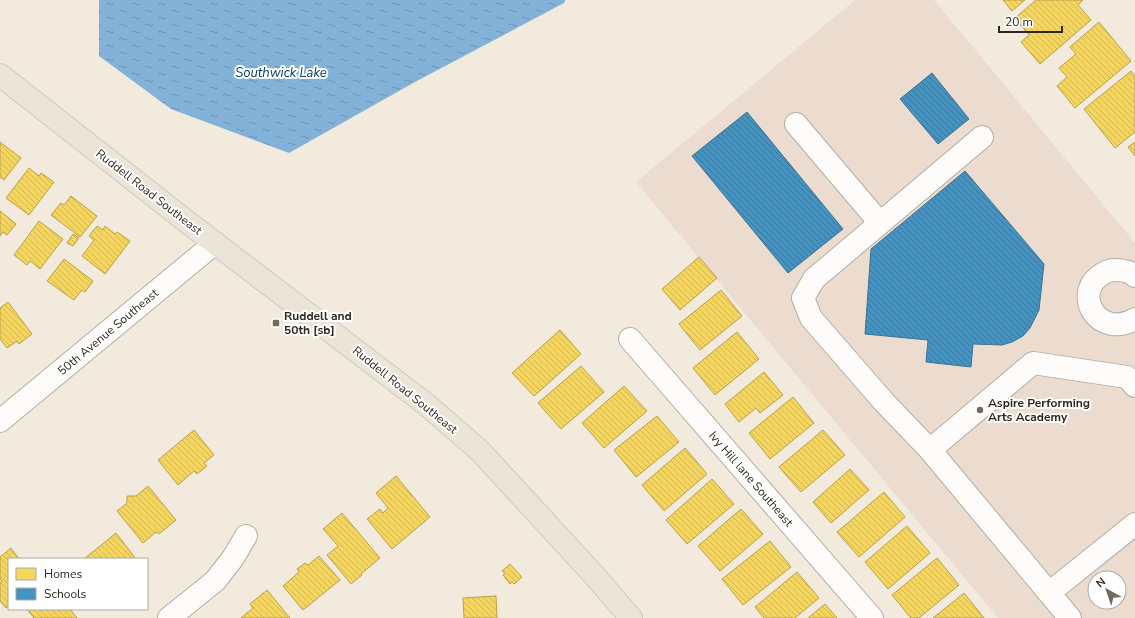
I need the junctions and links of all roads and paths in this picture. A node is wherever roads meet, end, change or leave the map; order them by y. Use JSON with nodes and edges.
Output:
{"nodes":[{"id":1,"x":0,"y":75,"type":"edge"},
{"id":2,"x":796,"y":124,"type":"dead end"},
{"id":3,"x":982,"y":137,"type":"dead end"},
{"id":4,"x":880,"y":223,"type":"junction"},
{"id":5,"x":215,"y":243,"type":"junction"},
{"id":6,"x":1135,"y":276,"type":"edge"},
{"id":7,"x":1135,"y":319,"type":"edge"},
{"id":8,"x":630,"y":339,"type":"dead end"},
{"id":9,"x":1135,"y":386,"type":"edge"},
{"id":10,"x":0,"y":421,"type":"edge"},
{"id":11,"x":930,"y":450,"type":"junction"},
{"id":12,"x":1135,"y":524,"type":"edge"},
{"id":13,"x":246,"y":536,"type":"dead end"},
{"id":14,"x":1049,"y":593,"type":"junction"},
{"id":15,"x":169,"y":618,"type":"edge"},
{"id":16,"x":631,"y":618,"type":"edge"},
{"id":17,"x":872,"y":618,"type":"edge"},
{"id":18,"x":1070,"y":618,"type":"edge"}],
"edges":[{"from":1,"to":5,"type":"main road","name":"Ruddell Road Southeast"},
{"from":2,"to":4,"type":"street"},
{"from":3,"to":4,"type":"street"},
{"from":4,"to":11,"type":"street"},
{"from":5,"to":10,"type":"street","name":"50th Avenue Southeast"},
{"from":5,"to":16,"type":"main road","name":"Ruddell Road Southeast"},
{"from":6,"to":7,"type":"street"},
{"from":8,"to":17,"type":"street","name":"Ivy Hill lane Southeast"},
{"from":9,"to":11,"type":"street"},
{"from":11,"to":14,"type":"street"},
{"from":12,"to":14,"type":"street"},
{"from":13,"to":15,"type":"street"},
{"from":14,"to":18,"type":"street"}]}
